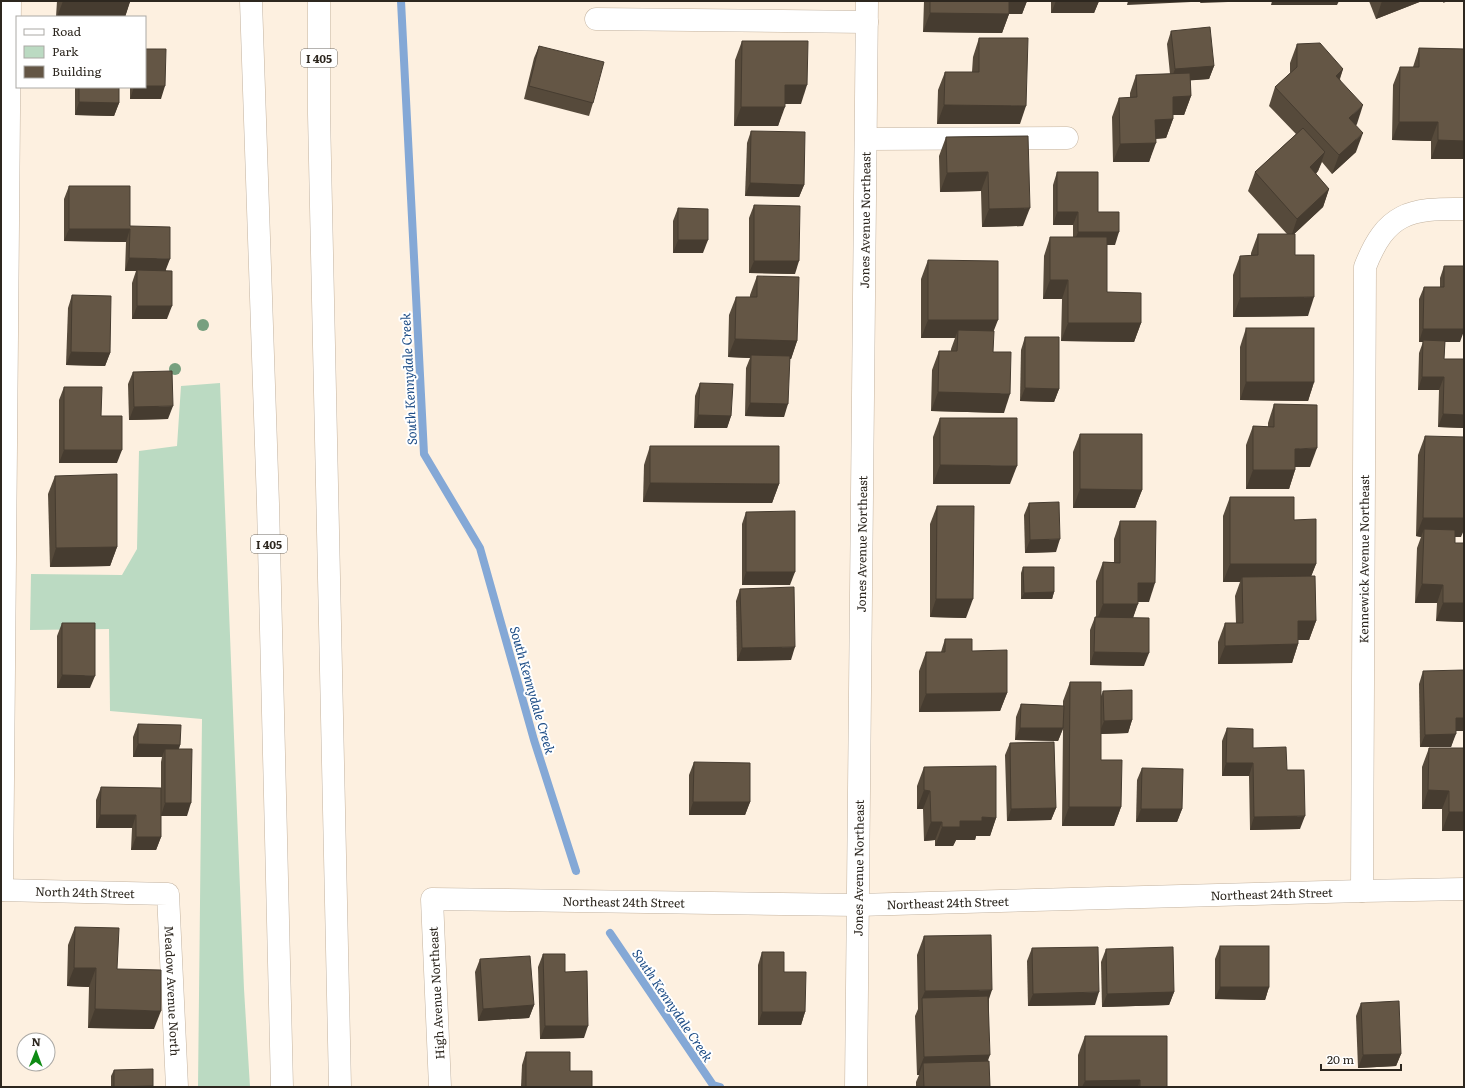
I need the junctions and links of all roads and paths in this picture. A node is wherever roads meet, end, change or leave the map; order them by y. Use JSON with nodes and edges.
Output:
{"nodes":[{"id":1,"x":10,"y":1,"type":"edge"},
{"id":2,"x":251,"y":1,"type":"edge"},
{"id":3,"x":319,"y":1,"type":"edge"},
{"id":4,"x":323,"y":1,"type":"edge"},
{"id":5,"x":867,"y":12,"type":"edge"},
{"id":6,"x":596,"y":19,"type":"dead end"},
{"id":7,"x":319,"y":114,"type":"junction"},
{"id":8,"x":1067,"y":138,"type":"dead end"},
{"id":9,"x":866,"y":139,"type":"junction"},
{"id":10,"x":4,"y":175,"type":"edge"},
{"id":11,"x":1464,"y":210,"type":"edge"},
{"id":12,"x":1,"y":890,"type":"edge"},
{"id":13,"x":1464,"y":890,"type":"edge"},
{"id":14,"x":1362,"y":891,"type":"junction"},
{"id":15,"x":168,"y":894,"type":"joint"},
{"id":16,"x":432,"y":898,"type":"joint"},
{"id":17,"x":858,"y":905,"type":"junction"},
{"id":18,"x":177,"y":1087,"type":"edge"},
{"id":19,"x":282,"y":1087,"type":"edge"},
{"id":20,"x":340,"y":1087,"type":"edge"},
{"id":21,"x":440,"y":1087,"type":"edge"},
{"id":22,"x":856,"y":1087,"type":"edge"}],
"edges":[{"from":1,"to":10,"type":"main road"},
{"from":2,"to":19,"type":"main road","number":"I 405"},
{"from":3,"to":7,"type":"main road","number":"I 405"},
{"from":4,"to":7,"type":"main road"},
{"from":5,"to":6,"type":"main road"},
{"from":5,"to":9,"type":"main road","name":"Jones Avenue Northeast"},
{"from":7,"to":20,"type":"main road","number":"I 405"},
{"from":8,"to":9,"type":"main road"},
{"from":9,"to":17,"type":"main road","name":"Jones Avenue Northeast"},
{"from":10,"to":12,"type":"main road"},
{"from":11,"to":14,"type":"main road","name":"Kennewick Avenue Northeast"},
{"from":12,"to":15,"type":"main road","name":"North 24th Street"},
{"from":13,"to":14,"type":"main road","name":"Northeast 24th Street"},
{"from":14,"to":17,"type":"main road","name":"Northeast 24th Street"},
{"from":15,"to":18,"type":"main road","name":"Meadow Avenue North"},
{"from":16,"to":17,"type":"main road","name":"Northeast 24th Street"},
{"from":16,"to":21,"type":"main road","name":"High Avenue Northeast"},
{"from":17,"to":22,"type":"main road","name":"Jones Avenue Northeast"}]}
